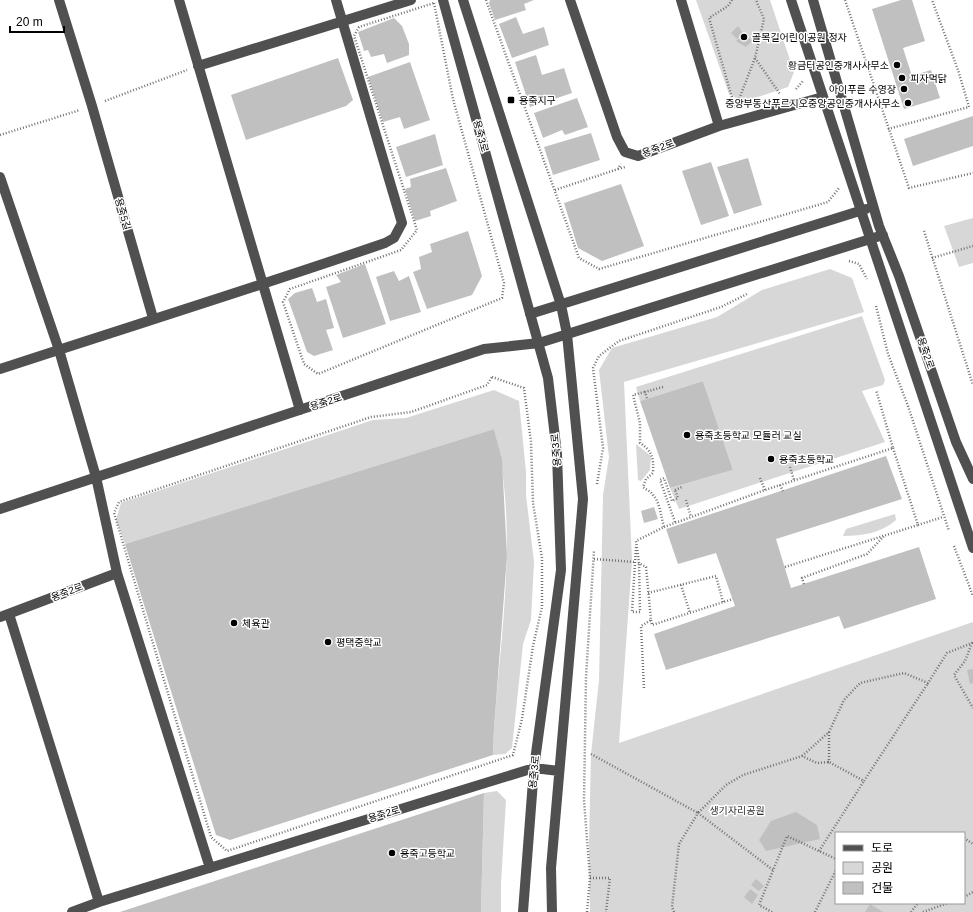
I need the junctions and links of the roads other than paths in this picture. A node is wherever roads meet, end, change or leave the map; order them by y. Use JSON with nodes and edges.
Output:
{"nodes":[{"id":1,"x":60,"y":0,"type":"edge"},
{"id":2,"x":178,"y":0,"type":"edge"},
{"id":3,"x":336,"y":0,"type":"edge"},
{"id":4,"x":411,"y":0,"type":"edge"},
{"id":5,"x":443,"y":0,"type":"edge"},
{"id":6,"x":463,"y":0,"type":"edge"},
{"id":7,"x":570,"y":0,"type":"edge"},
{"id":8,"x":681,"y":0,"type":"edge"},
{"id":9,"x":791,"y":0,"type":"edge"},
{"id":10,"x":813,"y":0,"type":"edge"},
{"id":11,"x":343,"y":20,"type":"junction"},
{"id":12,"x":198,"y":66,"type":"junction"},
{"id":13,"x":823,"y":97,"type":"junction"},
{"id":14,"x":719,"y":126,"type":"junction"},
{"id":15,"x":0,"y":178,"type":"edge"},
{"id":16,"x":873,"y":206,"type":"junction"},
{"id":17,"x":861,"y":211,"type":"junction"},
{"id":18,"x":881,"y":231,"type":"junction"},
{"id":19,"x":870,"y":239,"type":"junction"},
{"id":20,"x":264,"y":284,"type":"junction"},
{"id":21,"x":561,"y":305,"type":"junction"},
{"id":22,"x":530,"y":314,"type":"junction"},
{"id":23,"x":153,"y":318,"type":"junction"},
{"id":24,"x":567,"y":334,"type":"junction"},
{"id":25,"x":539,"y":343,"type":"junction"},
{"id":26,"x":59,"y":350,"type":"junction"},
{"id":27,"x":0,"y":369,"type":"edge"},
{"id":28,"x":300,"y":410,"type":"junction"},
{"id":29,"x":96,"y":477,"type":"junction"},
{"id":30,"x":973,"y":479,"type":"edge"},
{"id":31,"x":0,"y":509,"type":"edge"},
{"id":32,"x":973,"y":548,"type":"edge"},
{"id":33,"x":117,"y":573,"type":"junction"},
{"id":34,"x":4,"y":616,"type":"edge"},
{"id":35,"x":534,"y":768,"type":"junction"},
{"id":36,"x":559,"y":771,"type":"junction"},
{"id":37,"x":210,"y":868,"type":"junction"},
{"id":38,"x":99,"y":902,"type":"junction"},
{"id":39,"x":72,"y":912,"type":"edge"},
{"id":40,"x":523,"y":912,"type":"edge"},
{"id":41,"x":552,"y":912,"type":"edge"}],
"edges":[{"from":1,"to":23,"type":"street","name":"용죽5길"},
{"from":2,"to":12,"type":"street"},
{"from":3,"to":11,"type":"street"},
{"from":4,"to":11,"type":"street"},
{"from":5,"to":22,"type":"street","name":"용죽3로"},
{"from":6,"to":21,"type":"street"},
{"from":7,"to":14,"type":"street","name":"용죽2로"},
{"from":8,"to":14,"type":"street"},
{"from":9,"to":13,"type":"street"},
{"from":10,"to":16,"type":"street","name":"용죽2로"},
{"from":11,"to":12,"type":"street"},
{"from":11,"to":20,"type":"street"},
{"from":12,"to":20,"type":"street"},
{"from":13,"to":14,"type":"street","name":"용죽2로"},
{"from":13,"to":17,"type":"street"},
{"from":15,"to":26,"type":"street"},
{"from":16,"to":17,"type":"street"},
{"from":16,"to":18,"type":"street","name":"용죽2로"},
{"from":17,"to":19,"type":"street"},
{"from":17,"to":21,"type":"street"},
{"from":18,"to":19,"type":"street","name":"용죽2로"},
{"from":18,"to":30,"type":"street","name":"용죽2로"},
{"from":19,"to":24,"type":"street","name":"용죽2로"},
{"from":19,"to":32,"type":"street"},
{"from":20,"to":23,"type":"street"},
{"from":20,"to":28,"type":"street"},
{"from":21,"to":22,"type":"street"},
{"from":21,"to":24,"type":"street"},
{"from":22,"to":25,"type":"street","name":"용죽3로"},
{"from":23,"to":26,"type":"street"},
{"from":24,"to":25,"type":"street","name":"용죽2로"},
{"from":24,"to":36,"type":"street"},
{"from":25,"to":28,"type":"street","name":"용죽2로"},
{"from":25,"to":35,"type":"street","name":"용죽3로"},
{"from":26,"to":27,"type":"street"},
{"from":26,"to":29,"type":"street"},
{"from":28,"to":29,"type":"street","name":"용죽2로"},
{"from":29,"to":31,"type":"street","name":"용죽2로"},
{"from":29,"to":33,"type":"street"},
{"from":33,"to":34,"type":"street","name":"용죽2로"},
{"from":33,"to":37,"type":"street"},
{"from":34,"to":38,"type":"street","name":"용죽2로"},
{"from":35,"to":36,"type":"street","name":"용죽2로"},
{"from":35,"to":37,"type":"street","name":"용죽2로"},
{"from":35,"to":40,"type":"street","name":"용죽3로"},
{"from":36,"to":41,"type":"street"},
{"from":37,"to":38,"type":"street","name":"용죽2로"},
{"from":38,"to":39,"type":"street","name":"용죽2로"}]}
